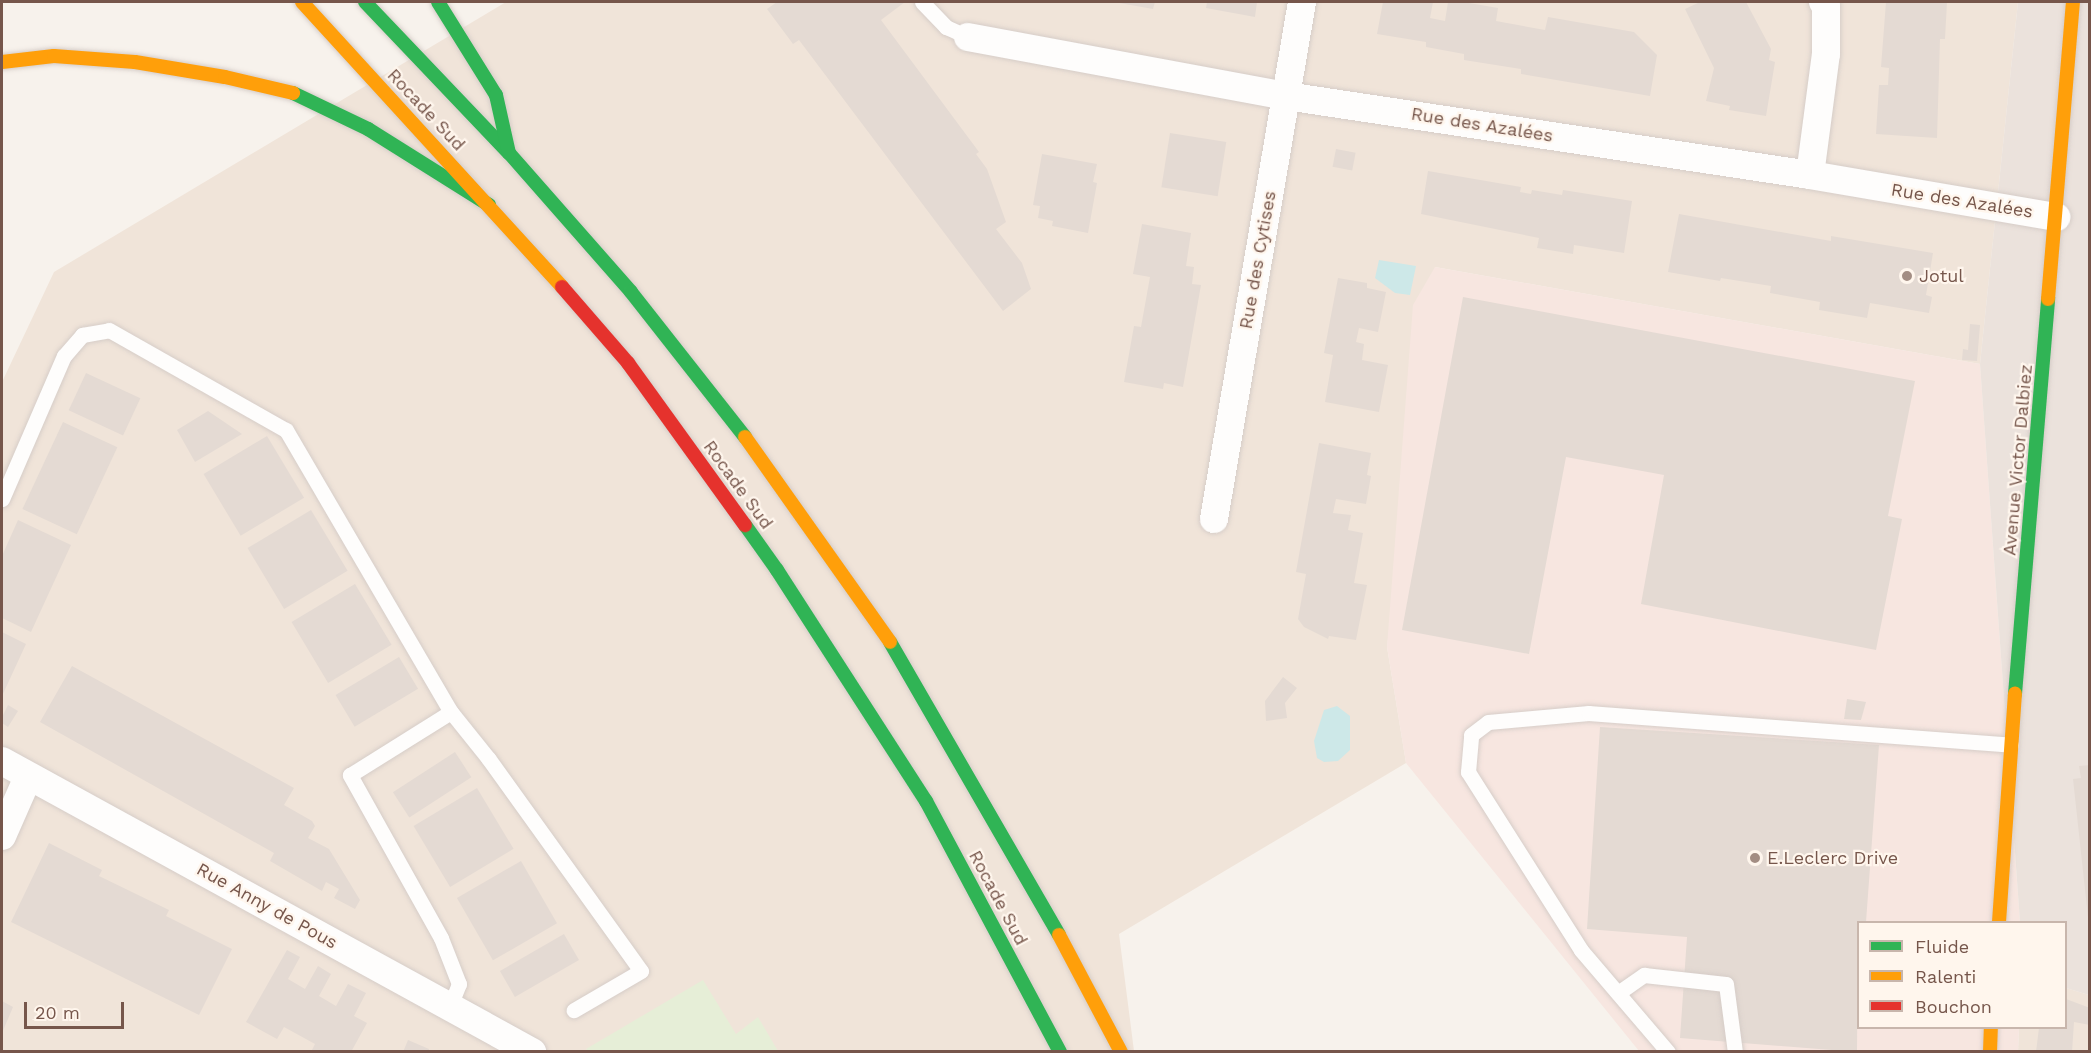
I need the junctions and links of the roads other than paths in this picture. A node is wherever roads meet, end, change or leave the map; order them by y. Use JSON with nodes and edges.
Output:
{"nodes":[{"id":1,"x":302,"y":2,"type":"edge"},
{"id":2,"x":365,"y":2,"type":"edge"},
{"id":3,"x":438,"y":2,"type":"edge"},
{"id":4,"x":922,"y":2,"type":"edge"},
{"id":5,"x":1302,"y":2,"type":"edge"},
{"id":6,"x":1824,"y":2,"type":"edge"},
{"id":7,"x":2073,"y":2,"type":"edge"},
{"id":8,"x":968,"y":37,"type":"joint"},
{"id":9,"x":2,"y":62,"type":"edge"},
{"id":10,"x":1286,"y":96,"type":"junction"},
{"id":11,"x":509,"y":153,"type":"junction"},
{"id":12,"x":1810,"y":175,"type":"junction"},
{"id":13,"x":489,"y":205,"type":"junction"},
{"id":14,"x":2056,"y":217,"type":"junction"},
{"id":15,"x":2,"y":499,"type":"edge"},
{"id":16,"x":1214,"y":519,"type":"dead end"},
{"id":17,"x":451,"y":712,"type":"junction"},
{"id":18,"x":2011,"y":745,"type":"junction"},
{"id":19,"x":2,"y":761,"type":"edge"},
{"id":20,"x":28,"y":777,"type":"junction"},
{"id":21,"x":2,"y":836,"type":"edge"},
{"id":22,"x":1998,"y":921,"type":"edge"},
{"id":23,"x":1618,"y":993,"type":"junction"},
{"id":24,"x":450,"y":1006,"type":"junction"},
{"id":25,"x":574,"y":1010,"type":"dead end"},
{"id":26,"x":1991,"y":1029,"type":"edge"},
{"id":27,"x":532,"y":1052,"type":"edge"},
{"id":28,"x":1060,"y":1052,"type":"edge"},
{"id":29,"x":1121,"y":1052,"type":"edge"},
{"id":30,"x":1668,"y":1052,"type":"edge"},
{"id":31,"x":1735,"y":1052,"type":"edge"},
{"id":32,"x":1990,"y":1052,"type":"edge"}],
"edges":[{"from":1,"to":13,"type":"main road","name":"Rocade Sud"},
{"from":2,"to":11,"type":"main road","name":"Rocade Sud"},
{"from":3,"to":11,"type":"main road"},
{"from":4,"to":8,"type":"lane","name":"Rue des Azalées"},
{"from":5,"to":10,"type":"street","name":"Rue des Cytises"},
{"from":6,"to":12,"type":"street"},
{"from":7,"to":14,"type":"main road","name":"Avenue Victor Dalbiez"},
{"from":8,"to":10,"type":"street","name":"Rue des Azalées"},
{"from":9,"to":13,"type":"main road"},
{"from":10,"to":12,"type":"street","name":"Rue des Azalées"},
{"from":10,"to":16,"type":"street","name":"Rue des Cytises"},
{"from":11,"to":29,"type":"main road","name":"Rocade Sud"},
{"from":12,"to":14,"type":"street","name":"Rue des Azalées"},
{"from":13,"to":28,"type":"main road","name":"Rocade Sud"},
{"from":14,"to":18,"type":"main road","name":"Avenue Victor Dalbiez"},
{"from":15,"to":17,"type":"lane"},
{"from":17,"to":24,"type":"lane"},
{"from":17,"to":25,"type":"lane"},
{"from":18,"to":22,"type":"main road","name":"Avenue Victor Dalbiez"},
{"from":18,"to":23,"type":"lane"},
{"from":19,"to":20,"type":"street","name":"Rue Anny de Pous"},
{"from":20,"to":21,"type":"street"},
{"from":20,"to":24,"type":"street","name":"Rue Anny de Pous"},
{"from":23,"to":30,"type":"lane"},
{"from":23,"to":31,"type":"lane"},
{"from":24,"to":27,"type":"street","name":"Rue Anny de Pous"},
{"from":26,"to":32,"type":"main road"}]}
